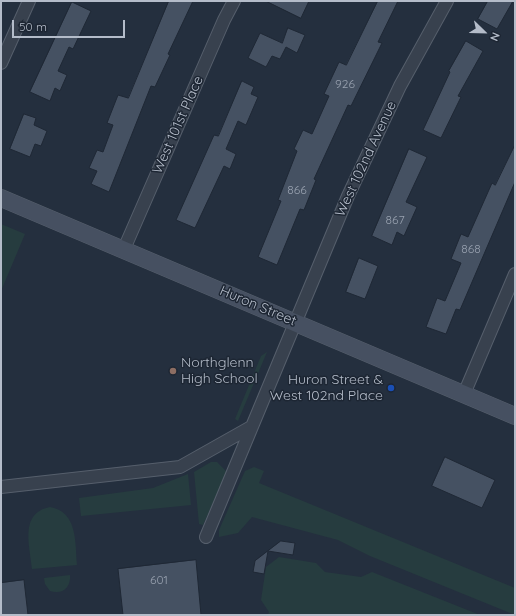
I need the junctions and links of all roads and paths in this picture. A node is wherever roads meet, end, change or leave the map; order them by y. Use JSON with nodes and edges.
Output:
{"nodes":[{"id":1,"x":29,"y":1,"type":"edge"},
{"id":2,"x":234,"y":1,"type":"edge"},
{"id":3,"x":446,"y":1,"type":"edge"},
{"id":4,"x":1,"y":63,"type":"edge"},
{"id":5,"x":1,"y":198,"type":"edge"},
{"id":6,"x":124,"y":250,"type":"junction"},
{"id":7,"x":515,"y":274,"type":"edge"},
{"id":8,"x":294,"y":321,"type":"junction"},
{"id":9,"x":464,"y":394,"type":"junction"},
{"id":10,"x":515,"y":416,"type":"edge"},
{"id":11,"x":251,"y":427,"type":"junction"},
{"id":12,"x":1,"y":487,"type":"edge"},
{"id":13,"x":206,"y":537,"type":"dead end"}],
"edges":[{"from":1,"to":4,"type":"street"},
{"from":2,"to":6,"type":"street","name":"West 101st Place"},
{"from":3,"to":8,"type":"street","name":"West 102nd Avenue"},
{"from":5,"to":6,"type":"main road","name":"Huron Street"},
{"from":6,"to":8,"type":"main road","name":"Huron Street"},
{"from":7,"to":9,"type":"street"},
{"from":8,"to":9,"type":"main road","name":"Huron Street"},
{"from":8,"to":11,"type":"street","name":"West 102nd Avenue"},
{"from":9,"to":10,"type":"main road","name":"Huron Street"},
{"from":11,"to":12,"type":"street"},
{"from":11,"to":13,"type":"street","name":"West 102nd Avenue"}]}
